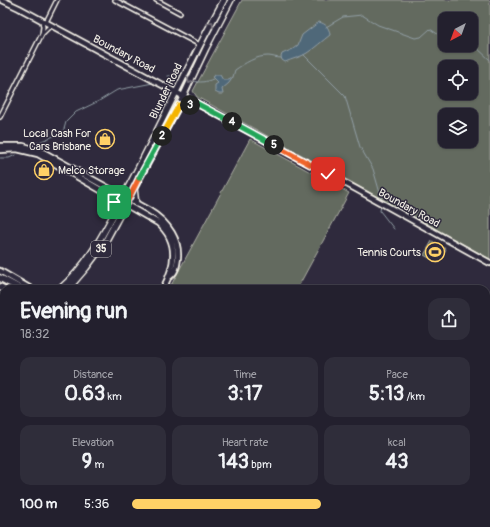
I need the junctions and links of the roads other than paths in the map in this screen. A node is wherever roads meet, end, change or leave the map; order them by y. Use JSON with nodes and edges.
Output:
{"nodes":[{"id":1,"x":2,"y":0,"type":"edge"},
{"id":2,"x":57,"y":0,"type":"edge"},
{"id":3,"x":115,"y":0,"type":"edge"},
{"id":4,"x":156,"y":0,"type":"edge"},
{"id":5,"x":224,"y":0,"type":"edge"},
{"id":6,"x":232,"y":0,"type":"edge"},
{"id":7,"x":180,"y":13,"type":"dead end"},
{"id":8,"x":44,"y":21,"type":"junction"},
{"id":9,"x":52,"y":25,"type":"junction"},
{"id":10,"x":42,"y":34,"type":"junction"},
{"id":11,"x":200,"y":45,"type":"junction"},
{"id":12,"x":176,"y":92,"type":"junction"},
{"id":13,"x":183,"y":96,"type":"junction"},
{"id":14,"x":196,"y":103,"type":"junction"},
{"id":15,"x":179,"y":105,"type":"junction"},
{"id":16,"x":0,"y":117,"type":"edge"},
{"id":17,"x":0,"y":148,"type":"edge"},
{"id":18,"x":134,"y":187,"type":"junction"},
{"id":19,"x":114,"y":198,"type":"junction"},
{"id":20,"x":124,"y":200,"type":"junction"},
{"id":21,"x":136,"y":204,"type":"junction"},
{"id":22,"x":114,"y":215,"type":"junction"},
{"id":23,"x":490,"y":263,"type":"edge"},
{"id":24,"x":0,"y":271,"type":"edge"},
{"id":25,"x":170,"y":277,"type":"junction"},
{"id":26,"x":0,"y":278,"type":"edge"},
{"id":27,"x":13,"y":285,"type":"edge"},
{"id":28,"x":24,"y":285,"type":"edge"},
{"id":29,"x":64,"y":285,"type":"edge"},
{"id":30,"x":71,"y":285,"type":"edge"},
{"id":31,"x":165,"y":285,"type":"edge"}],
"edges":[{"from":1,"to":8,"type":"main road","name":"Boundary Road"},
{"from":2,"to":8,"type":"street"},
{"from":3,"to":11,"type":"street"},
{"from":4,"to":7,"type":"street"},
{"from":11,"to":5,"type":"main road","name":"Blunder Road","number":"35","one_way":true},
{"from":6,"to":13,"type":"main road","name":"Blunder Road","number":"35","one_way":true},
{"from":8,"to":9,"type":"main road","name":"Boundary Road"},
{"from":8,"to":10,"type":"street"},
{"from":9,"to":10,"type":"street"},
{"from":9,"to":12,"type":"main road","name":"Boundary Road"},
{"from":10,"to":16,"type":"street"},
{"from":11,"to":12,"type":"main road","name":"Blunder Road","number":"35"},
{"from":12,"to":13,"type":"main road","name":"Boundary Road"},
{"from":12,"to":20,"type":"main road","name":"Blunder Road","number":"35"},
{"from":13,"to":14,"type":"main road","name":"Boundary Road"},
{"from":13,"to":15,"type":"main road","name":"Blunder Road","number":"35"},
{"from":14,"to":15,"type":"main road"},
{"from":14,"to":23,"type":"main road","name":"Boundary Road"},
{"from":15,"to":18,"type":"main road","name":"Blunder Road","number":"35"},
{"from":17,"to":19,"type":"main road"},
{"from":17,"to":20,"type":"main road"},
{"from":18,"to":20,"type":"main road","name":"Blunder Road","number":"35"},
{"from":18,"to":21,"type":"main road"},
{"from":19,"to":20,"type":"main road"},
{"from":19,"to":22,"type":"main road"},
{"from":20,"to":21,"type":"main road"},
{"from":20,"to":22,"type":"main road","name":"Blunder Road","number":"35"},
{"from":20,"to":25,"type":"main road"},
{"from":20,"to":30,"type":"main road","name":"Blunder Road","number":"35"},
{"from":21,"to":25,"type":"main road"},
{"from":22,"to":29,"type":"main road","name":"Blunder Road","number":"35"},
{"from":24,"to":28,"type":"main road"},
{"from":25,"to":31,"type":"main road"},
{"from":26,"to":27,"type":"highway"}]}
